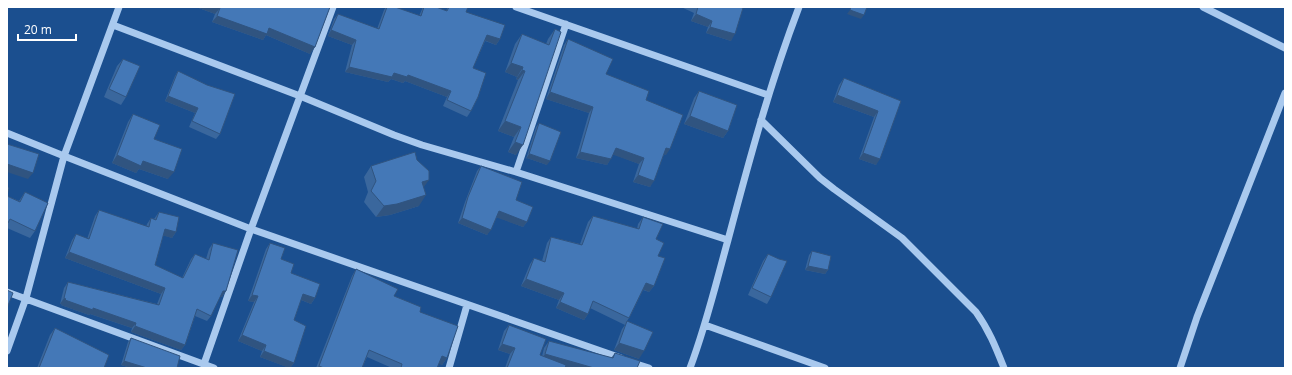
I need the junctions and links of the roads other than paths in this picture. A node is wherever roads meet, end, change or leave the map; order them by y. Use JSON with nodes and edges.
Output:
{"nodes":[{"id":1,"x":119,"y":7,"type":"edge"},
{"id":2,"x":333,"y":7,"type":"edge"},
{"id":3,"x":516,"y":7,"type":"edge"},
{"id":4,"x":799,"y":7,"type":"edge"},
{"id":5,"x":1203,"y":7,"type":"edge"},
{"id":6,"x":566,"y":24,"type":"junction"},
{"id":7,"x":113,"y":25,"type":"junction"},
{"id":8,"x":1285,"y":48,"type":"edge"},
{"id":9,"x":1285,"y":93,"type":"edge"},
{"id":10,"x":768,"y":95,"type":"junction"},
{"id":11,"x":300,"y":96,"type":"junction"},
{"id":12,"x":761,"y":120,"type":"junction"},
{"id":13,"x":7,"y":133,"type":"edge"},
{"id":14,"x":64,"y":156,"type":"junction"},
{"id":15,"x":516,"y":172,"type":"junction"},
{"id":16,"x":251,"y":229,"type":"junction"},
{"id":17,"x":728,"y":240,"type":"junction"},
{"id":18,"x":7,"y":292,"type":"edge"},
{"id":19,"x":26,"y":298,"type":"junction"},
{"id":20,"x":467,"y":305,"type":"junction"},
{"id":21,"x":705,"y":325,"type":"junction"},
{"id":22,"x":7,"y":351,"type":"edge"},
{"id":23,"x":204,"y":364,"type":"junction"},
{"id":24,"x":214,"y":368,"type":"edge"},
{"id":25,"x":449,"y":368,"type":"edge"},
{"id":26,"x":649,"y":368,"type":"edge"},
{"id":27,"x":690,"y":368,"type":"edge"},
{"id":28,"x":825,"y":368,"type":"edge"},
{"id":29,"x":1004,"y":368,"type":"edge"},
{"id":30,"x":1180,"y":368,"type":"edge"}],
"edges":[{"from":1,"to":7,"type":"street"},
{"from":2,"to":11,"type":"street"},
{"from":3,"to":6,"type":"street"},
{"from":4,"to":10,"type":"street"},
{"from":5,"to":8,"type":"street"},
{"from":6,"to":10,"type":"street"},
{"from":6,"to":15,"type":"street"},
{"from":7,"to":11,"type":"street"},
{"from":7,"to":14,"type":"street"},
{"from":9,"to":30,"type":"street"},
{"from":10,"to":12,"type":"street"},
{"from":11,"to":15,"type":"street"},
{"from":11,"to":16,"type":"street"},
{"from":12,"to":17,"type":"street"},
{"from":12,"to":29,"type":"street"},
{"from":13,"to":14,"type":"street"},
{"from":14,"to":16,"type":"street"},
{"from":14,"to":19,"type":"street"},
{"from":15,"to":17,"type":"street"},
{"from":16,"to":20,"type":"street"},
{"from":16,"to":23,"type":"street"},
{"from":17,"to":21,"type":"street"},
{"from":18,"to":19,"type":"street"},
{"from":19,"to":22,"type":"street"},
{"from":19,"to":23,"type":"street"},
{"from":20,"to":25,"type":"street"},
{"from":20,"to":26,"type":"street"},
{"from":21,"to":27,"type":"street"},
{"from":21,"to":28,"type":"street"},
{"from":23,"to":24,"type":"street"}]}
